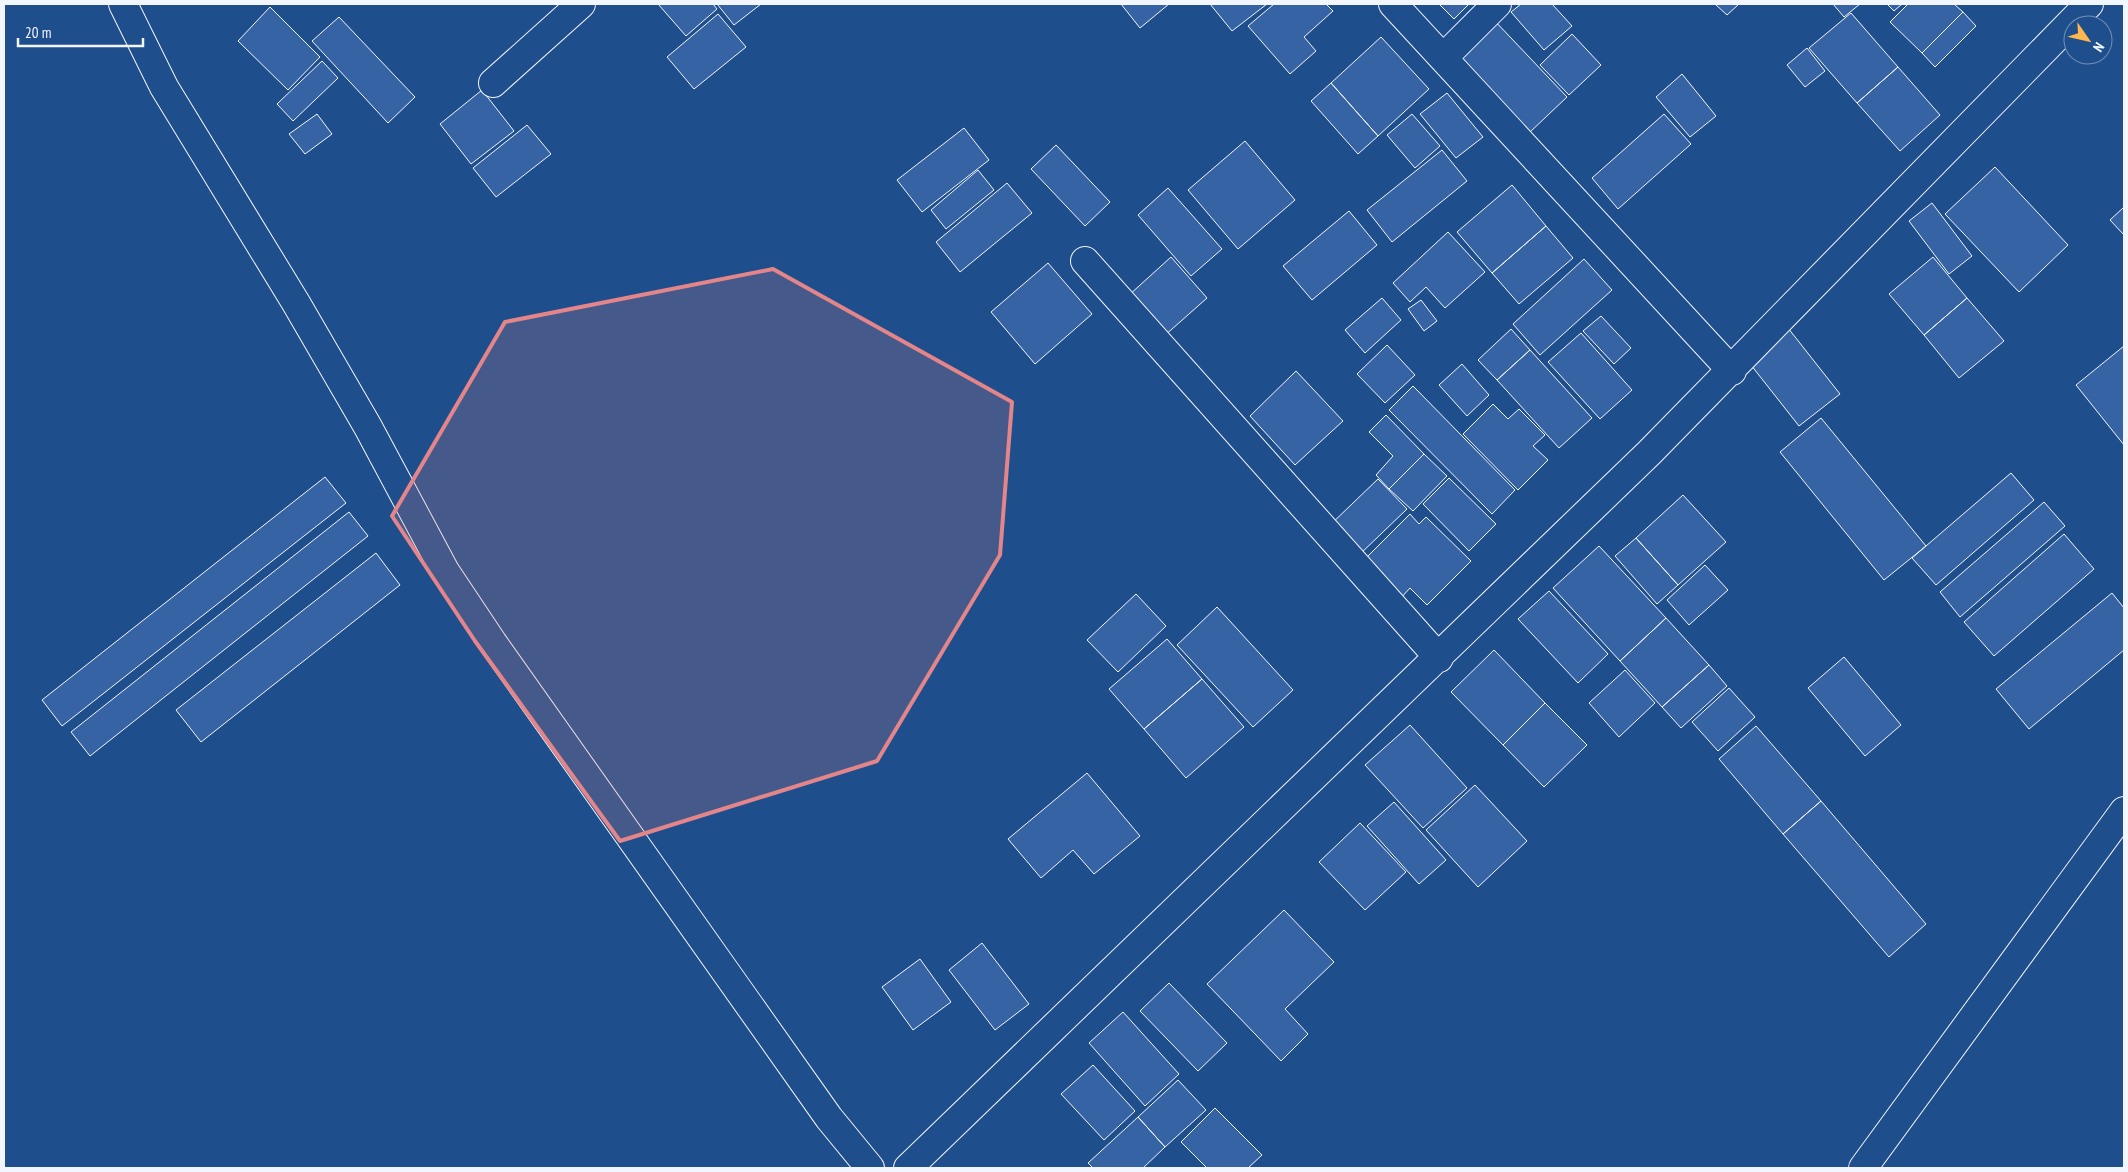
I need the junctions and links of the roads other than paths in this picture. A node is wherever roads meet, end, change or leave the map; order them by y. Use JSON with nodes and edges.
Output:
{"nodes":[{"id":1,"x":123,"y":4,"type":"edge"},
{"id":2,"x":581,"y":4,"type":"edge"},
{"id":3,"x":1393,"y":4,"type":"edge"},
{"id":4,"x":1497,"y":4,"type":"edge"},
{"id":5,"x":2089,"y":4,"type":"edge"},
{"id":6,"x":1443,"y":58,"type":"junction"},
{"id":7,"x":493,"y":83,"type":"dead end"},
{"id":8,"x":1085,"y":261,"type":"dead end"},
{"id":9,"x":1732,"y":371,"type":"junction"},
{"id":10,"x":1439,"y":658,"type":"junction"},
{"id":11,"x":2124,"y":811,"type":"edge"},
{"id":12,"x":870,"y":1168,"type":"edge"},
{"id":13,"x":908,"y":1168,"type":"edge"},
{"id":14,"x":1863,"y":1168,"type":"edge"}],
"edges":[{"from":1,"to":12,"type":"street"},
{"from":2,"to":7,"type":"street"},
{"from":3,"to":6,"type":"street"},
{"from":4,"to":6,"type":"street"},
{"from":5,"to":9,"type":"street"},
{"from":6,"to":9,"type":"street"},
{"from":8,"to":10,"type":"street"},
{"from":9,"to":10,"type":"street"},
{"from":10,"to":13,"type":"street"},
{"from":11,"to":14,"type":"street"}]}
